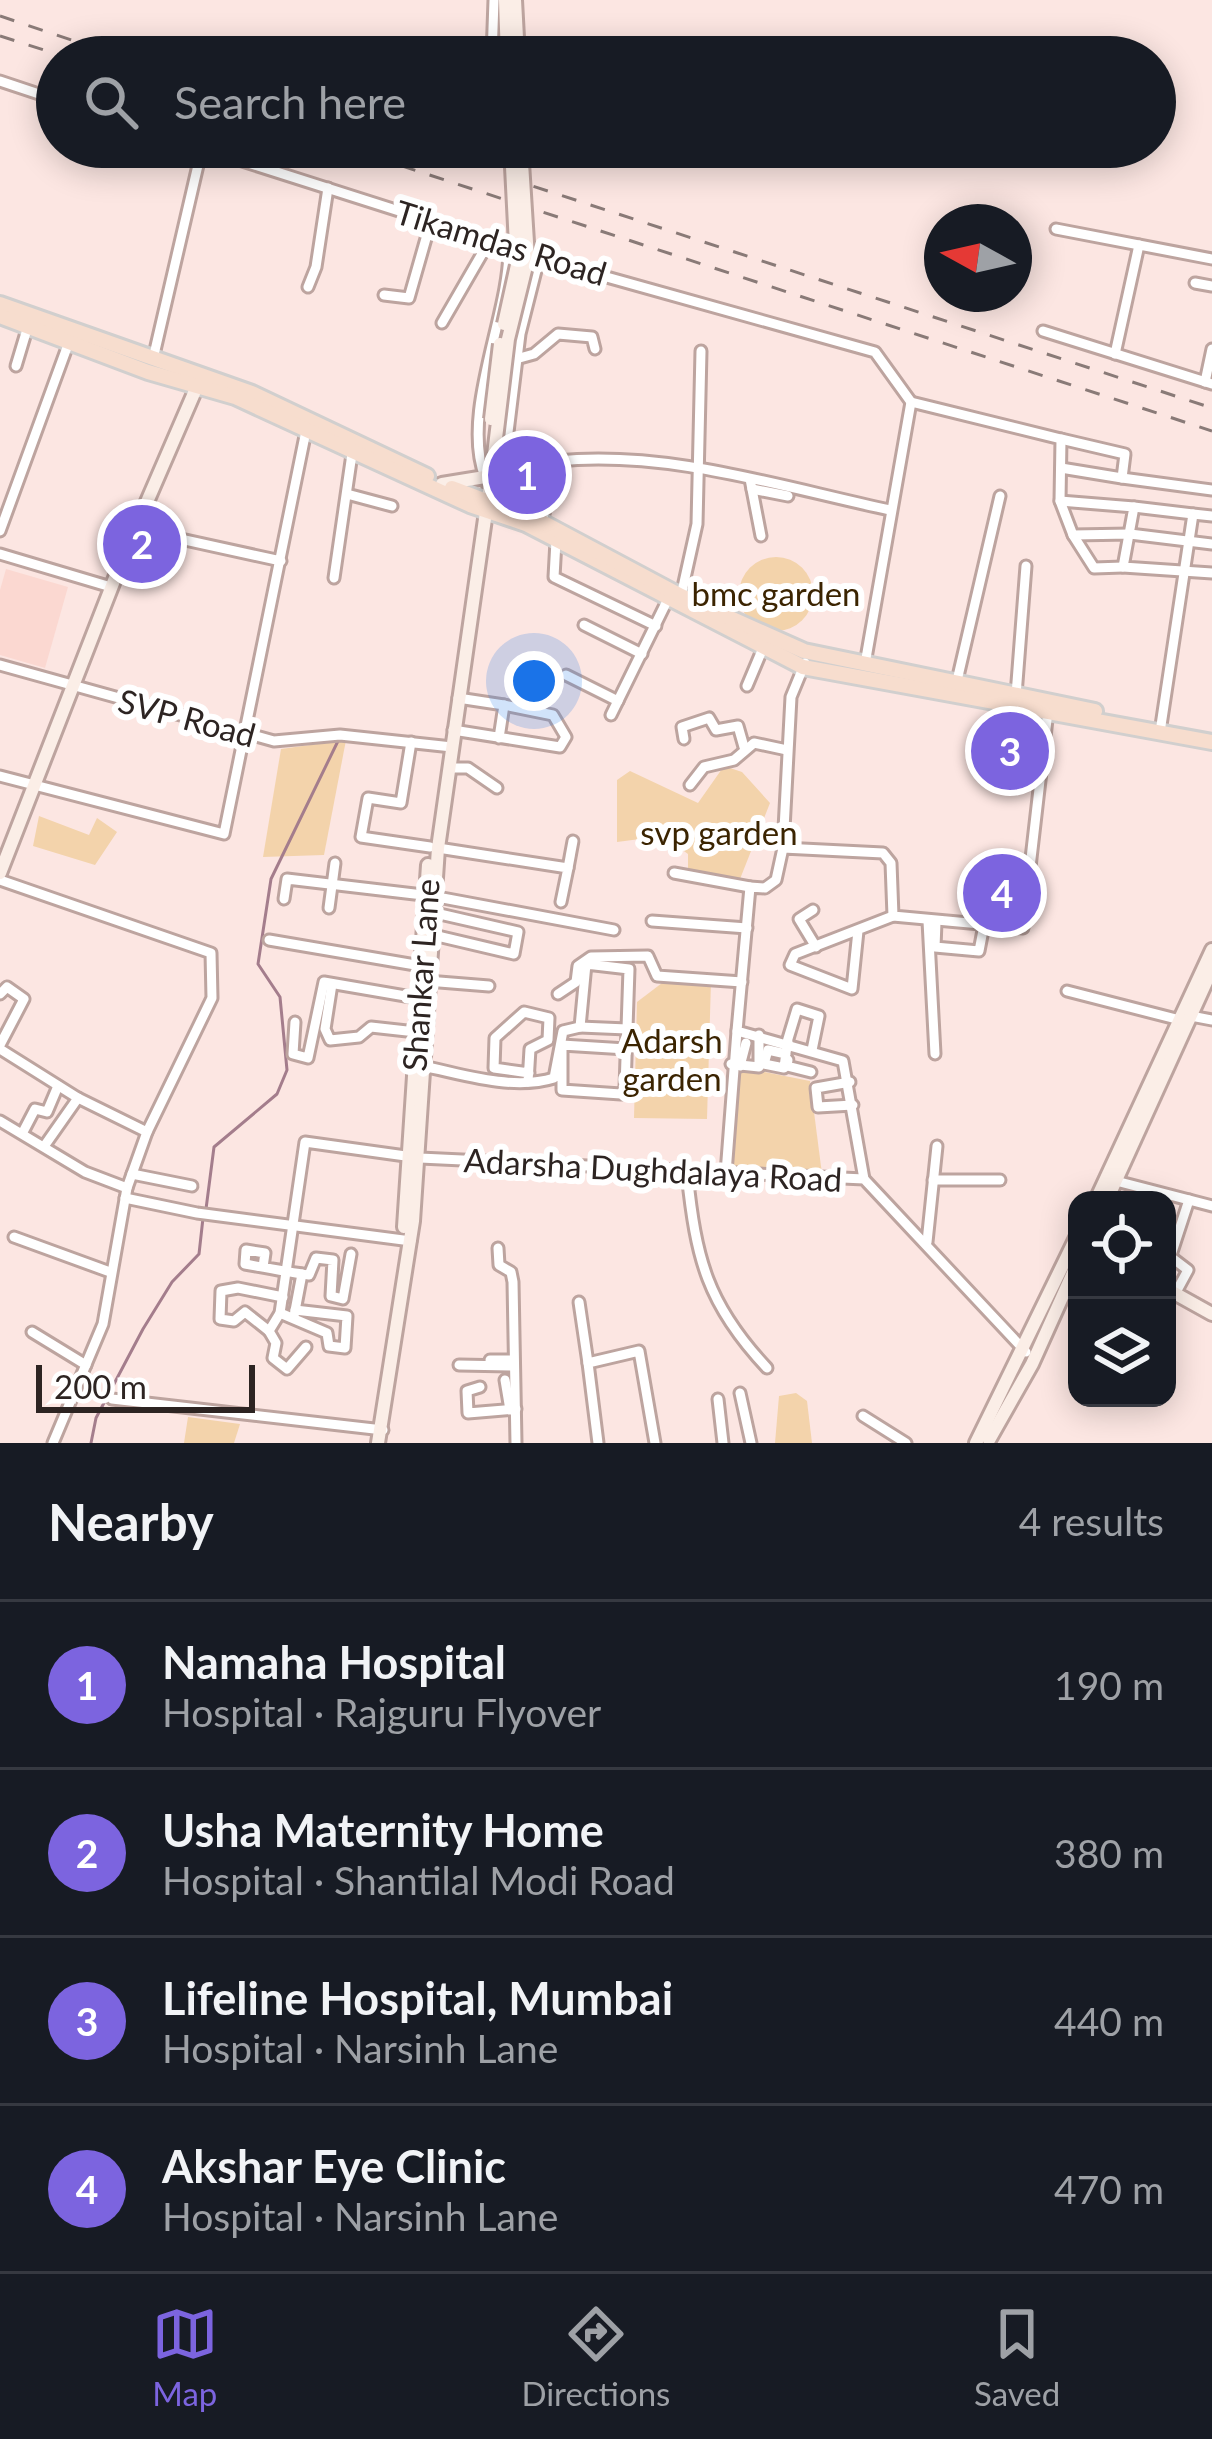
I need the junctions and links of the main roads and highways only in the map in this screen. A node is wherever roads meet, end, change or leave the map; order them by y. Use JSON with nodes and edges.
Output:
{"nodes":[{"id":1,"x":0,"y":304,"type":"edge"},
{"id":2,"x":0,"y":316,"type":"edge"},
{"id":3,"x":150,"y":367,"type":"junction"},
{"id":4,"x":199,"y":381,"type":"junction"},
{"id":5,"x":483,"y":505,"type":"junction"},
{"id":6,"x":674,"y":598,"type":"junction"},
{"id":7,"x":807,"y":660,"type":"junction"},
{"id":8,"x":1048,"y":707,"type":"junction"},
{"id":9,"x":1212,"y":738,"type":"edge"}],
"edges":[{"from":1,"to":3,"type":"main road"},
{"from":2,"to":3,"type":"main road"},
{"from":3,"to":4,"type":"main road"},
{"from":4,"to":5,"type":"main road"},
{"from":4,"to":5,"type":"main road"},
{"from":5,"to":6,"type":"main road"},
{"from":5,"to":6,"type":"main road"},
{"from":6,"to":7,"type":"main road"},
{"from":6,"to":7,"type":"main road"},
{"from":7,"to":8,"type":"main road"},
{"from":7,"to":8,"type":"main road"},
{"from":8,"to":9,"type":"main road"}]}
